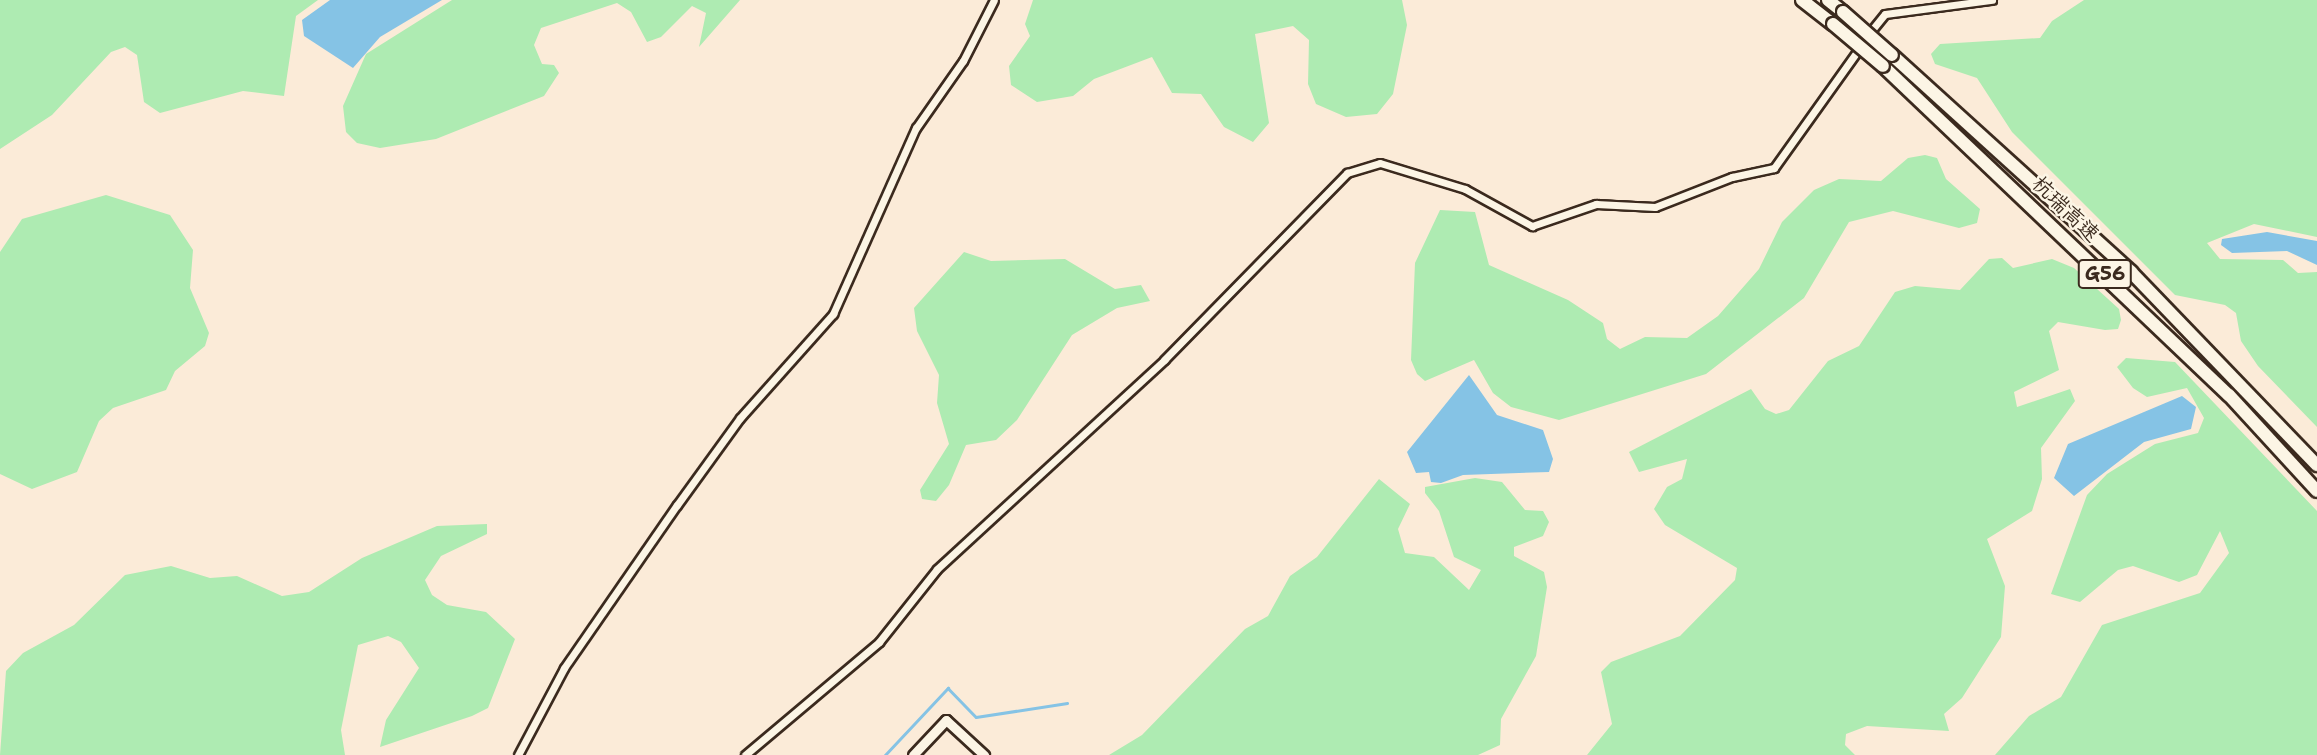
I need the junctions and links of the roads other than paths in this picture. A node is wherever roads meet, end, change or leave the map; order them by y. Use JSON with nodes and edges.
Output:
{"nodes":[{"id":1,"x":994,"y":0,"type":"edge"},
{"id":2,"x":1802,"y":0,"type":"edge"},
{"id":3,"x":1828,"y":0,"type":"edge"},
{"id":4,"x":1992,"y":0,"type":"edge"},
{"id":5,"x":2317,"y":465,"type":"edge"},
{"id":6,"x":2317,"y":492,"type":"edge"},
{"id":7,"x":518,"y":755,"type":"edge"},
{"id":8,"x":745,"y":755,"type":"edge"},
{"id":9,"x":913,"y":755,"type":"edge"},
{"id":10,"x":984,"y":755,"type":"edge"}],
"edges":[{"from":1,"to":7,"type":"street"},
{"from":2,"to":6,"type":"highway","name":"杭瑞高速","number":"G56","bridge":true},
{"from":3,"to":5,"type":"highway","name":"杭瑞高速","number":"G56","bridge":true},
{"from":4,"to":8,"type":"street"},
{"from":9,"to":10,"type":"street"}]}
